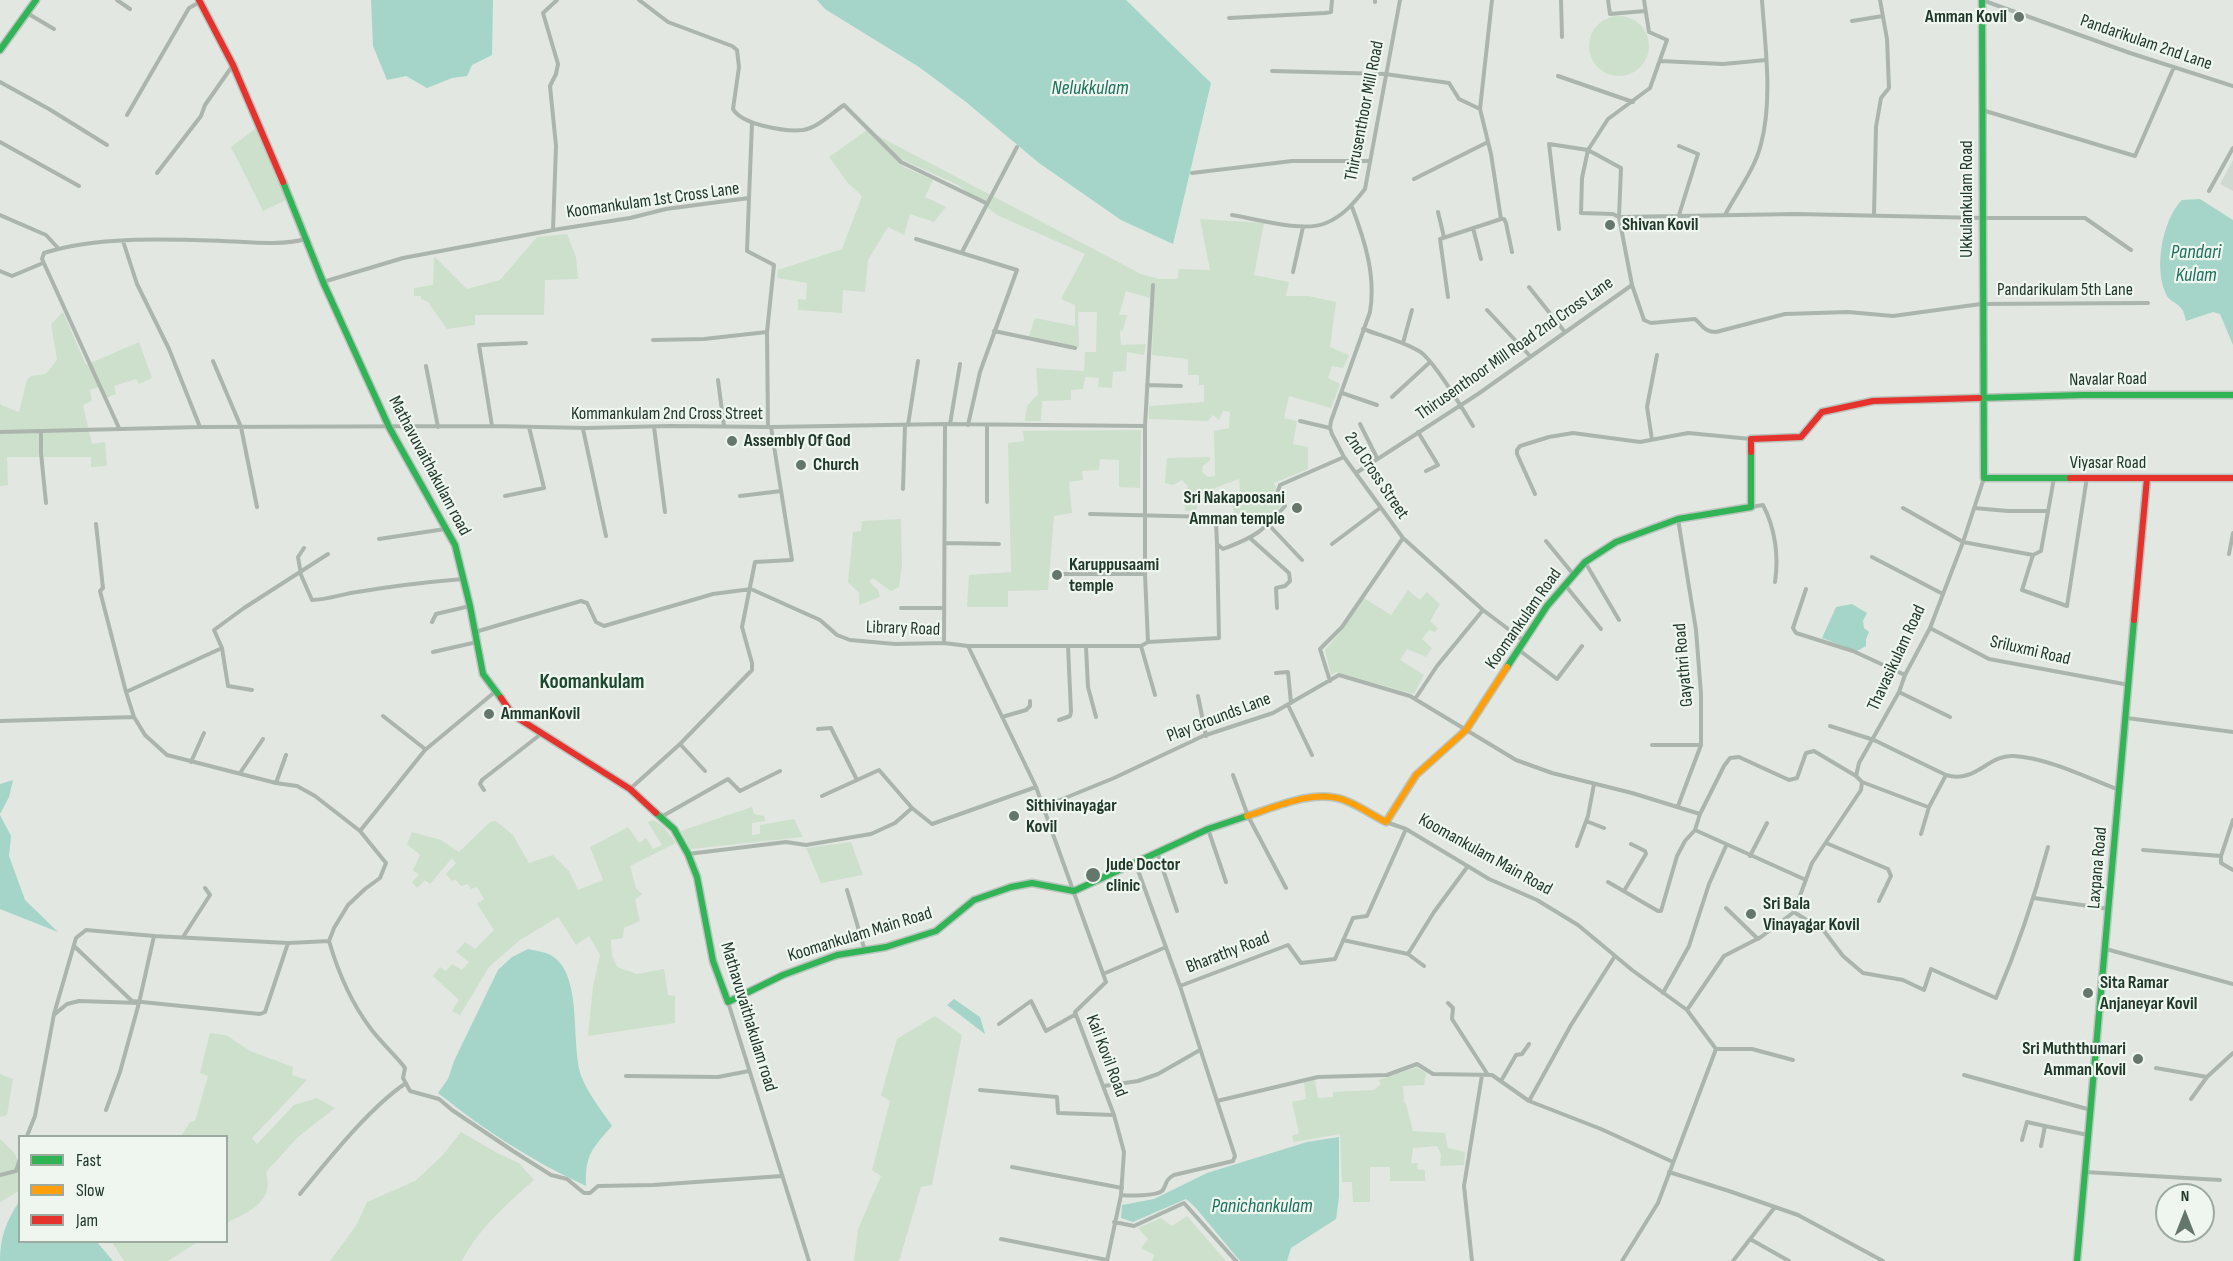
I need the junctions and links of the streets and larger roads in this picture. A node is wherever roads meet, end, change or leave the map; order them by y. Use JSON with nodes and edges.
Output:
{"nodes":[{"id":1,"x":36,"y":0,"type":"edge"},
{"id":2,"x":117,"y":0,"type":"edge"},
{"id":3,"x":557,"y":0,"type":"edge"},
{"id":4,"x":639,"y":0,"type":"edge"},
{"id":5,"x":1332,"y":0,"type":"edge"},
{"id":6,"x":1400,"y":0,"type":"edge"},
{"id":7,"x":1492,"y":0,"type":"edge"},
{"id":8,"x":1561,"y":0,"type":"edge"},
{"id":9,"x":1608,"y":0,"type":"edge"},
{"id":10,"x":1644,"y":0,"type":"edge"},
{"id":11,"x":1761,"y":0,"type":"edge"},
{"id":12,"x":1881,"y":0,"type":"edge"},
{"id":13,"x":1982,"y":0,"type":"edge"},
{"id":14,"x":199,"y":1,"type":"edge"},
{"id":15,"x":129,"y":9,"type":"dead end"},
{"id":16,"x":1645,"y":10,"type":"junction"},
{"id":17,"x":27,"y":12,"type":"junction"},
{"id":18,"x":1883,"y":16,"type":"junction"},
{"id":19,"x":1229,"y":18,"type":"dead end"},
{"id":20,"x":1852,"y":21,"type":"dead end"},
{"id":21,"x":54,"y":29,"type":"dead end"},
{"id":22,"x":1562,"y":37,"type":"dead end"},
{"id":23,"x":0,"y":49,"type":"edge"},
{"id":24,"x":1766,"y":60,"type":"junction"},
{"id":25,"x":1661,"y":61,"type":"junction"},
{"id":26,"x":232,"y":65,"type":"junction"},
{"id":27,"x":2174,"y":68,"type":"junction"},
{"id":28,"x":1272,"y":71,"type":"dead end"},
{"id":29,"x":1385,"y":74,"type":"junction"},
{"id":30,"x":1558,"y":76,"type":"dead end"},
{"id":31,"x":0,"y":82,"type":"edge"},
{"id":32,"x":2233,"y":86,"type":"edge"},
{"id":33,"x":1633,"y":102,"type":"junction"},
{"id":34,"x":1480,"y":109,"type":"junction"},
{"id":35,"x":1982,"y":110,"type":"junction"},
{"id":36,"x":127,"y":115,"type":"dead end"},
{"id":37,"x":752,"y":123,"type":"junction"},
{"id":38,"x":0,"y":142,"type":"edge"},
{"id":39,"x":1488,"y":142,"type":"junction"},
{"id":40,"x":107,"y":145,"type":"dead end"},
{"id":41,"x":1679,"y":146,"type":"dead end"},
{"id":42,"x":1017,"y":147,"type":"dead end"},
{"id":43,"x":2233,"y":148,"type":"edge"},
{"id":44,"x":1588,"y":150,"type":"junction"},
{"id":45,"x":1371,"y":161,"type":"junction"},
{"id":46,"x":157,"y":173,"type":"dead end"},
{"id":47,"x":1192,"y":173,"type":"dead end"},
{"id":48,"x":1414,"y":179,"type":"dead end"},
{"id":49,"x":79,"y":186,"type":"dead end"},
{"id":50,"x":2209,"y":191,"type":"dead end"},
{"id":51,"x":749,"y":198,"type":"junction"},
{"id":52,"x":986,"y":203,"type":"junction"},
{"id":53,"x":1352,"y":207,"type":"junction"},
{"id":54,"x":1438,"y":212,"type":"dead end"},
{"id":55,"x":0,"y":215,"type":"edge"},
{"id":56,"x":1232,"y":215,"type":"dead end"},
{"id":57,"x":1677,"y":215,"type":"junction"},
{"id":58,"x":1725,"y":215,"type":"junction"},
{"id":59,"x":1874,"y":215,"type":"junction"},
{"id":60,"x":1619,"y":217,"type":"junction"},
{"id":61,"x":1501,"y":219,"type":"junction"},
{"id":62,"x":1983,"y":219,"type":"junction"},
{"id":63,"x":1303,"y":226,"type":"junction"},
{"id":64,"x":1473,"y":228,"type":"junction"},
{"id":65,"x":1559,"y":229,"type":"dead end"},
{"id":66,"x":554,"y":230,"type":"junction"},
{"id":67,"x":1444,"y":237,"type":"junction"},
{"id":68,"x":306,"y":239,"type":"junction"},
{"id":69,"x":916,"y":239,"type":"dead end"},
{"id":70,"x":123,"y":241,"type":"junction"},
{"id":71,"x":58,"y":248,"type":"junction"},
{"id":72,"x":2131,"y":250,"type":"dead end"},
{"id":73,"x":962,"y":252,"type":"junction"},
{"id":74,"x":1512,"y":252,"type":"dead end"},
{"id":75,"x":1481,"y":259,"type":"dead end"},
{"id":76,"x":44,"y":263,"type":"junction"},
{"id":77,"x":0,"y":271,"type":"edge"},
{"id":78,"x":1293,"y":272,"type":"dead end"},
{"id":79,"x":323,"y":282,"type":"junction"},
{"id":80,"x":1153,"y":285,"type":"dead end"},
{"id":81,"x":1632,"y":285,"type":"junction"},
{"id":82,"x":1529,"y":287,"type":"dead end"},
{"id":83,"x":1448,"y":297,"type":"dead end"},
{"id":84,"x":2148,"y":303,"type":"dead end"},
{"id":85,"x":1981,"y":304,"type":"junction"},
{"id":86,"x":1412,"y":310,"type":"dead end"},
{"id":87,"x":1487,"y":310,"type":"dead end"},
{"id":88,"x":1363,"y":329,"type":"junction"},
{"id":89,"x":994,"y":331,"type":"junction"},
{"id":90,"x":1564,"y":331,"type":"junction"},
{"id":91,"x":767,"y":332,"type":"junction"},
{"id":92,"x":654,"y":339,"type":"dead end"},
{"id":93,"x":526,"y":343,"type":"dead end"},
{"id":94,"x":1403,"y":343,"type":"junction"},
{"id":95,"x":1075,"y":348,"type":"dead end"},
{"id":96,"x":1657,"y":355,"type":"dead end"},
{"id":97,"x":1530,"y":356,"type":"junction"},
{"id":98,"x":918,"y":361,"type":"dead end"},
{"id":99,"x":213,"y":362,"type":"dead end"},
{"id":100,"x":1430,"y":363,"type":"junction"},
{"id":101,"x":960,"y":364,"type":"dead end"},
{"id":102,"x":426,"y":366,"type":"dead end"},
{"id":103,"x":718,"y":380,"type":"dead end"},
{"id":104,"x":1147,"y":385,"type":"junction"},
{"id":105,"x":1181,"y":386,"type":"dead end"},
{"id":106,"x":1342,"y":393,"type":"junction"},
{"id":107,"x":2233,"y":395,"type":"edge"},
{"id":108,"x":1392,"y":397,"type":"dead end"},
{"id":109,"x":1983,"y":397,"type":"junction"},
{"id":110,"x":1377,"y":405,"type":"dead end"},
{"id":111,"x":1461,"y":405,"type":"junction"},
{"id":112,"x":1300,"y":421,"type":"dead end"},
{"id":113,"x":948,"y":424,"type":"junction"},
{"id":114,"x":968,"y":424,"type":"junction"},
{"id":115,"x":1360,"y":424,"type":"dead end"},
{"id":116,"x":907,"y":425,"type":"junction"},
{"id":117,"x":987,"y":425,"type":"junction"},
{"id":118,"x":492,"y":426,"type":"junction"},
{"id":119,"x":724,"y":426,"type":"junction"},
{"id":120,"x":1145,"y":426,"type":"junction"},
{"id":121,"x":1473,"y":426,"type":"dead end"},
{"id":122,"x":200,"y":427,"type":"junction"},
{"id":123,"x":241,"y":427,"type":"junction"},
{"id":124,"x":389,"y":427,"type":"junction"},
{"id":125,"x":438,"y":427,"type":"junction"},
{"id":126,"x":529,"y":427,"type":"junction"},
{"id":127,"x":654,"y":427,"type":"junction"},
{"id":128,"x":770,"y":427,"type":"junction"},
{"id":129,"x":119,"y":428,"type":"junction"},
{"id":130,"x":583,"y":428,"type":"junction"},
{"id":131,"x":1330,"y":428,"type":"junction"},
{"id":132,"x":41,"y":431,"type":"junction"},
{"id":133,"x":0,"y":432,"type":"edge"},
{"id":134,"x":1418,"y":432,"type":"junction"},
{"id":135,"x":1751,"y":439,"type":"junction"},
{"id":136,"x":1652,"y":441,"type":"junction"},
{"id":137,"x":1344,"y":457,"type":"junction"},
{"id":138,"x":1377,"y":458,"type":"junction"},
{"id":139,"x":1426,"y":471,"type":"dead end"},
{"id":140,"x":1356,"y":473,"type":"junction"},
{"id":141,"x":2054,"y":477,"type":"junction"},
{"id":142,"x":2087,"y":477,"type":"junction"},
{"id":143,"x":1984,"y":478,"type":"junction"},
{"id":144,"x":2147,"y":478,"type":"junction"},
{"id":145,"x":2233,"y":478,"type":"edge"},
{"id":146,"x":903,"y":489,"type":"dead end"},
{"id":147,"x":781,"y":491,"type":"junction"},
{"id":148,"x":1535,"y":494,"type":"dead end"},
{"id":149,"x":505,"y":496,"type":"dead end"},
{"id":150,"x":740,"y":496,"type":"dead end"},
{"id":151,"x":987,"y":502,"type":"dead end"},
{"id":152,"x":46,"y":503,"type":"dead end"},
{"id":153,"x":257,"y":507,"type":"dead end"},
{"id":154,"x":1752,"y":507,"type":"junction"},
{"id":155,"x":1380,"y":508,"type":"junction"},
{"id":156,"x":1903,"y":508,"type":"dead end"},
{"id":157,"x":1974,"y":508,"type":"junction"},
{"id":158,"x":2048,"y":511,"type":"junction"},
{"id":159,"x":665,"y":512,"type":"dead end"},
{"id":160,"x":1090,"y":514,"type":"dead end"},
{"id":161,"x":1145,"y":514,"type":"junction"},
{"id":162,"x":1678,"y":519,"type":"junction"},
{"id":163,"x":96,"y":524,"type":"dead end"},
{"id":164,"x":1269,"y":525,"type":"junction"},
{"id":165,"x":446,"y":529,"type":"junction"},
{"id":166,"x":2233,"y":533,"type":"edge"},
{"id":167,"x":606,"y":536,"type":"dead end"},
{"id":168,"x":1403,"y":538,"type":"junction"},
{"id":169,"x":379,"y":539,"type":"dead end"},
{"id":170,"x":1251,"y":539,"type":"junction"},
{"id":171,"x":1546,"y":541,"type":"dead end"},
{"id":172,"x":1963,"y":542,"type":"junction"},
{"id":173,"x":945,"y":543,"type":"junction"},
{"id":174,"x":999,"y":544,"type":"dead end"},
{"id":175,"x":1217,"y":544,"type":"junction"},
{"id":176,"x":1332,"y":544,"type":"dead end"},
{"id":177,"x":304,"y":548,"type":"dead end"},
{"id":178,"x":328,"y":554,"type":"dead end"},
{"id":179,"x":2229,"y":554,"type":"dead end"},
{"id":180,"x":2033,"y":555,"type":"junction"},
{"id":181,"x":1872,"y":557,"type":"dead end"},
{"id":182,"x":1302,"y":560,"type":"dead end"},
{"id":183,"x":1585,"y":562,"type":"junction"},
{"id":184,"x":301,"y":571,"type":"junction"},
{"id":185,"x":1063,"y":574,"type":"dead end"},
{"id":186,"x":1145,"y":574,"type":"junction"},
{"id":187,"x":1574,"y":574,"type":"junction"},
{"id":188,"x":463,"y":579,"type":"junction"},
{"id":189,"x":1775,"y":582,"type":"dead end"},
{"id":190,"x":1565,"y":585,"type":"junction"},
{"id":191,"x":1806,"y":588,"type":"dead end"},
{"id":192,"x":751,"y":589,"type":"junction"},
{"id":193,"x":1943,"y":594,"type":"junction"},
{"id":194,"x":470,"y":606,"type":"junction"},
{"id":195,"x":901,"y":608,"type":"dead end"},
{"id":196,"x":944,"y":608,"type":"junction"},
{"id":197,"x":1276,"y":608,"type":"dead end"},
{"id":198,"x":1483,"y":610,"type":"junction"},
{"id":199,"x":1619,"y":620,"type":"dead end"},
{"id":200,"x":432,"y":622,"type":"dead end"},
{"id":201,"x":1930,"y":628,"type":"junction"},
{"id":202,"x":1601,"y":629,"type":"dead end"},
{"id":203,"x":475,"y":632,"type":"junction"},
{"id":204,"x":1524,"y":641,"type":"junction"},
{"id":205,"x":477,"y":642,"type":"junction"},
{"id":206,"x":1148,"y":642,"type":"junction"},
{"id":207,"x":944,"y":643,"type":"junction"},
{"id":208,"x":968,"y":646,"type":"junction"},
{"id":209,"x":1068,"y":646,"type":"junction"},
{"id":210,"x":1141,"y":646,"type":"junction"},
{"id":211,"x":1582,"y":646,"type":"dead end"},
{"id":212,"x":1086,"y":647,"type":"junction"},
{"id":213,"x":222,"y":648,"type":"junction"},
{"id":214,"x":1520,"y":650,"type":"junction"},
{"id":215,"x":433,"y":652,"type":"dead end"},
{"id":216,"x":1276,"y":673,"type":"dead end"},
{"id":217,"x":1905,"y":675,"type":"junction"},
{"id":218,"x":1330,"y":681,"type":"junction"},
{"id":219,"x":2130,"y":685,"type":"junction"},
{"id":220,"x":252,"y":690,"type":"dead end"},
{"id":221,"x":496,"y":691,"type":"junction"},
{"id":222,"x":126,"y":692,"type":"junction"},
{"id":223,"x":1899,"y":692,"type":"junction"},
{"id":224,"x":1155,"y":695,"type":"dead end"},
{"id":225,"x":1198,"y":696,"type":"dead end"},
{"id":226,"x":1415,"y":699,"type":"junction"},
{"id":227,"x":1029,"y":701,"type":"dead end"},
{"id":228,"x":1290,"y":704,"type":"junction"},
{"id":229,"x":383,"y":716,"type":"dead end"},
{"id":230,"x":134,"y":717,"type":"junction"},
{"id":231,"x":1002,"y":717,"type":"junction"},
{"id":232,"x":1096,"y":717,"type":"dead end"},
{"id":233,"x":1950,"y":717,"type":"dead end"},
{"id":234,"x":2127,"y":718,"type":"junction"},
{"id":235,"x":1059,"y":720,"type":"dead end"},
{"id":236,"x":0,"y":721,"type":"edge"},
{"id":237,"x":1830,"y":726,"type":"dead end"},
{"id":238,"x":818,"y":729,"type":"dead end"},
{"id":239,"x":1466,"y":730,"type":"junction"},
{"id":240,"x":2233,"y":732,"type":"edge"},
{"id":241,"x":204,"y":733,"type":"dead end"},
{"id":242,"x":541,"y":734,"type":"junction"},
{"id":243,"x":1206,"y":736,"type":"junction"},
{"id":244,"x":263,"y":739,"type":"dead end"},
{"id":245,"x":1874,"y":740,"type":"junction"},
{"id":246,"x":680,"y":744,"type":"junction"},
{"id":247,"x":1653,"y":745,"type":"dead end"},
{"id":248,"x":1701,"y":745,"type":"junction"},
{"id":249,"x":425,"y":750,"type":"junction"},
{"id":250,"x":286,"y":755,"type":"dead end"},
{"id":251,"x":1312,"y":755,"type":"dead end"},
{"id":252,"x":191,"y":762,"type":"junction"},
{"id":253,"x":705,"y":771,"type":"dead end"},
{"id":254,"x":780,"y":771,"type":"dead end"},
{"id":255,"x":240,"y":773,"type":"junction"},
{"id":256,"x":1233,"y":775,"type":"dead end"},
{"id":257,"x":1946,"y":775,"type":"junction"},
{"id":258,"x":1856,"y":776,"type":"junction"},
{"id":259,"x":856,"y":780,"type":"junction"},
{"id":260,"x":1862,"y":782,"type":"junction"},
{"id":261,"x":276,"y":783,"type":"junction"},
{"id":262,"x":1594,"y":784,"type":"junction"},
{"id":263,"x":1036,"y":787,"type":"junction"},
{"id":264,"x":630,"y":789,"type":"junction"},
{"id":265,"x":484,"y":790,"type":"dead end"},
{"id":266,"x":2120,"y":790,"type":"junction"},
{"id":267,"x":822,"y":796,"type":"dead end"},
{"id":268,"x":1678,"y":806,"type":"junction"},
{"id":269,"x":1043,"y":807,"type":"junction"},
{"id":270,"x":1929,"y":807,"type":"junction"},
{"id":271,"x":912,"y":808,"type":"junction"},
{"id":272,"x":1700,"y":814,"type":"junction"},
{"id":273,"x":1248,"y":816,"type":"junction"},
{"id":274,"x":661,"y":817,"type":"junction"},
{"id":275,"x":2233,"y":820,"type":"edge"},
{"id":276,"x":1586,"y":821,"type":"junction"},
{"id":277,"x":1386,"y":822,"type":"junction"},
{"id":278,"x":1767,"y":823,"type":"dead end"},
{"id":279,"x":1604,"y":828,"type":"dead end"},
{"id":280,"x":1208,"y":829,"type":"junction"},
{"id":281,"x":1406,"y":829,"type":"junction"},
{"id":282,"x":1695,"y":830,"type":"junction"},
{"id":283,"x":360,"y":831,"type":"junction"},
{"id":284,"x":1921,"y":834,"type":"dead end"},
{"id":285,"x":1826,"y":843,"type":"junction"},
{"id":286,"x":1630,"y":844,"type":"dead end"},
{"id":287,"x":1577,"y":846,"type":"dead end"},
{"id":288,"x":1726,"y":846,"type":"junction"},
{"id":289,"x":2048,"y":848,"type":"dead end"},
{"id":290,"x":2143,"y":850,"type":"dead end"},
{"id":291,"x":1157,"y":851,"type":"junction"},
{"id":292,"x":688,"y":854,"type":"junction"},
{"id":293,"x":1750,"y":856,"type":"junction"},
{"id":294,"x":2221,"y":856,"type":"junction"},
{"id":295,"x":1134,"y":861,"type":"junction"},
{"id":296,"x":1468,"y":866,"type":"junction"},
{"id":297,"x":2233,"y":870,"type":"edge"},
{"id":298,"x":1806,"y":880,"type":"junction"},
{"id":299,"x":1226,"y":882,"type":"dead end"},
{"id":300,"x":1608,"y":882,"type":"dead end"},
{"id":301,"x":205,"y":888,"type":"dead end"},
{"id":302,"x":1286,"y":888,"type":"dead end"},
{"id":303,"x":847,"y":890,"type":"dead end"},
{"id":304,"x":1074,"y":891,"type":"junction"},
{"id":305,"x":1624,"y":891,"type":"junction"},
{"id":306,"x":2034,"y":898,"type":"junction"},
{"id":307,"x":1879,"y":901,"type":"dead end"},
{"id":308,"x":1726,"y":908,"type":"dead end"},
{"id":309,"x":2109,"y":909,"type":"junction"},
{"id":310,"x":1177,"y":911,"type":"dead end"},
{"id":311,"x":1794,"y":912,"type":"junction"},
{"id":312,"x":154,"y":936,"type":"junction"},
{"id":313,"x":183,"y":938,"type":"junction"},
{"id":314,"x":1758,"y":939,"type":"junction"},
{"id":315,"x":1343,"y":940,"type":"junction"},
{"id":316,"x":329,"y":941,"type":"junction"},
{"id":317,"x":288,"y":943,"type":"junction"},
{"id":318,"x":74,"y":946,"type":"junction"},
{"id":319,"x":1166,"y":947,"type":"junction"},
{"id":320,"x":2106,"y":949,"type":"junction"},
{"id":321,"x":865,"y":951,"type":"junction"},
{"id":322,"x":1408,"y":954,"type":"junction"},
{"id":323,"x":1615,"y":956,"type":"junction"},
{"id":324,"x":1424,"y":966,"type":"dead end"},
{"id":325,"x":1103,"y":974,"type":"junction"},
{"id":326,"x":2233,"y":984,"type":"edge"},
{"id":327,"x":1180,"y":986,"type":"junction"},
{"id":328,"x":1663,"y":993,"type":"junction"},
{"id":329,"x":728,"y":1002,"type":"junction"},
{"id":330,"x":139,"y":1003,"type":"junction"},
{"id":331,"x":1449,"y":1003,"type":"dead end"},
{"id":332,"x":1687,"y":1010,"type":"junction"},
{"id":333,"x":54,"y":1014,"type":"junction"},
{"id":334,"x":1076,"y":1014,"type":"junction"},
{"id":335,"x":999,"y":1024,"type":"dead end"},
{"id":336,"x":1529,"y":1044,"type":"dead end"},
{"id":337,"x":1716,"y":1049,"type":"junction"},
{"id":338,"x":1200,"y":1050,"type":"junction"},
{"id":339,"x":2233,"y":1053,"type":"edge"},
{"id":340,"x":1793,"y":1060,"type":"dead end"},
{"id":341,"x":2156,"y":1068,"type":"dead end"},
{"id":342,"x":749,"y":1071,"type":"junction"},
{"id":343,"x":1482,"y":1075,"type":"junction"},
{"id":344,"x":1488,"y":1075,"type":"junction"},
{"id":345,"x":1964,"y":1075,"type":"dead end"},
{"id":346,"x":627,"y":1076,"type":"dead end"},
{"id":347,"x":2207,"y":1077,"type":"junction"},
{"id":348,"x":1501,"y":1081,"type":"junction"},
{"id":349,"x":406,"y":1083,"type":"junction"},
{"id":350,"x":1104,"y":1086,"type":"junction"},
{"id":351,"x":980,"y":1090,"type":"dead end"},
{"id":352,"x":2191,"y":1099,"type":"dead end"},
{"id":353,"x":1217,"y":1101,"type":"junction"},
{"id":354,"x":1529,"y":1101,"type":"junction"},
{"id":355,"x":106,"y":1110,"type":"dead end"},
{"id":356,"x":2091,"y":1110,"type":"junction"},
{"id":357,"x":1114,"y":1115,"type":"junction"},
{"id":358,"x":2045,"y":1126,"type":"junction"},
{"id":359,"x":28,"y":1135,"type":"edge"},
{"id":360,"x":2089,"y":1135,"type":"junction"},
{"id":361,"x":2022,"y":1140,"type":"dead end"},
{"id":362,"x":2041,"y":1146,"type":"dead end"},
{"id":363,"x":1673,"y":1162,"type":"junction"},
{"id":364,"x":18,"y":1166,"type":"edge"},
{"id":365,"x":1012,"y":1167,"type":"dead end"},
{"id":366,"x":1669,"y":1172,"type":"junction"},
{"id":367,"x":2085,"y":1172,"type":"junction"},
{"id":368,"x":0,"y":1175,"type":"edge"},
{"id":369,"x":782,"y":1176,"type":"junction"},
{"id":370,"x":2220,"y":1180,"type":"dead end"},
{"id":371,"x":1122,"y":1188,"type":"junction"},
{"id":372,"x":300,"y":1194,"type":"dead end"},
{"id":373,"x":1120,"y":1195,"type":"junction"},
{"id":374,"x":1775,"y":1207,"type":"junction"},
{"id":375,"x":1114,"y":1222,"type":"junction"},
{"id":376,"x":1001,"y":1239,"type":"dead end"},
{"id":377,"x":1750,"y":1239,"type":"junction"},
{"id":378,"x":1107,"y":1260,"type":"edge"},
{"id":379,"x":809,"y":1261,"type":"edge"},
{"id":380,"x":1236,"y":1261,"type":"edge"},
{"id":381,"x":1472,"y":1261,"type":"edge"},
{"id":382,"x":1622,"y":1261,"type":"edge"},
{"id":383,"x":1733,"y":1261,"type":"edge"},
{"id":384,"x":1789,"y":1261,"type":"edge"},
{"id":385,"x":1883,"y":1261,"type":"edge"},
{"id":386,"x":2078,"y":1261,"type":"edge"}],
"edges":[{"from":1,"to":17,"type":"street"},
{"from":2,"to":15,"type":"street"},
{"from":3,"to":66,"type":"street"},
{"from":4,"to":37,"type":"street"},
{"from":5,"to":19,"type":"street"},
{"from":6,"to":29,"type":"street","name":"Thirusenthoor Mill Road"},
{"from":7,"to":34,"type":"street"},
{"from":8,"to":22,"type":"street"},
{"from":9,"to":16,"type":"street"},
{"from":10,"to":16,"type":"street"},
{"from":11,"to":24,"type":"street"},
{"from":12,"to":18,"type":"street"},
{"from":13,"to":27,"type":"street","name":"Pandarikulam 2nd Lane"},
{"from":13,"to":35,"type":"street","name":"Ukkulankulam Road"},
{"from":14,"to":26,"type":"street","name":"Mathavuvaithakulam road"},
{"from":14,"to":36,"type":"street"},
{"from":16,"to":25,"type":"street"},
{"from":17,"to":21,"type":"street"},
{"from":17,"to":23,"type":"street"},
{"from":18,"to":20,"type":"street"},
{"from":18,"to":59,"type":"street"},
{"from":24,"to":25,"type":"street"},
{"from":24,"to":58,"type":"street"},
{"from":25,"to":33,"type":"street"},
{"from":26,"to":46,"type":"street"},
{"from":26,"to":68,"type":"street","name":"Mathavuvaithakulam road"},
{"from":27,"to":32,"type":"street","name":"Pandarikulam 2nd Lane"},
{"from":27,"to":35,"type":"street"},
{"from":28,"to":29,"type":"street"},
{"from":29,"to":34,"type":"street"},
{"from":29,"to":45,"type":"street","name":"Thirusenthoor Mill Road"},
{"from":30,"to":33,"type":"street"},
{"from":31,"to":40,"type":"street"},
{"from":33,"to":44,"type":"street"},
{"from":34,"to":39,"type":"street"},
{"from":35,"to":62,"type":"street","name":"Ukkulankulam Road"},
{"from":37,"to":51,"type":"street"},
{"from":37,"to":52,"type":"street"},
{"from":38,"to":49,"type":"street"},
{"from":39,"to":48,"type":"street"},
{"from":39,"to":61,"type":"street"},
{"from":41,"to":57,"type":"street"},
{"from":42,"to":52,"type":"street"},
{"from":43,"to":50,"type":"street"},
{"from":44,"to":60,"type":"street","name":"Thirusenthoor Mill Road 2nd Cross Lane"},
{"from":44,"to":60,"type":"street"},
{"from":44,"to":65,"type":"street"},
{"from":45,"to":47,"type":"street"},
{"from":45,"to":53,"type":"street","name":"Thirusenthoor Mill Road"},
{"from":51,"to":66,"type":"street","name":"Koomankulam 1st Cross Lane"},
{"from":51,"to":91,"type":"street","name":"Koomankulam 1st Cross Lane"},
{"from":52,"to":73,"type":"street"},
{"from":53,"to":63,"type":"street","name":"Thirusenthoor Mill Road"},
{"from":53,"to":88,"type":"street","name":"2nd Cross Street"},
{"from":54,"to":67,"type":"street"},
{"from":55,"to":71,"type":"street"},
{"from":56,"to":63,"type":"street","name":"Thirusenthoor Mill Road"},
{"from":57,"to":58,"type":"street"},
{"from":57,"to":60,"type":"street"},
{"from":58,"to":59,"type":"street"},
{"from":59,"to":62,"type":"street"},
{"from":60,"to":81,"type":"street","name":"Thirusenthoor Mill Road 2nd Cross Lane"},
{"from":61,"to":64,"type":"street"},
{"from":61,"to":74,"type":"street"},
{"from":62,"to":72,"type":"street"},
{"from":62,"to":85,"type":"street","name":"Ukkulankulam Road"},
{"from":63,"to":78,"type":"street"},
{"from":64,"to":67,"type":"street"},
{"from":64,"to":75,"type":"street"},
{"from":66,"to":79,"type":"street","name":"Koomankulam 1st Cross Lane"},
{"from":67,"to":83,"type":"street"},
{"from":68,"to":70,"type":"street"},
{"from":68,"to":79,"type":"street","name":"Mathavuvaithakulam road"},
{"from":69,"to":73,"type":"street"},
{"from":70,"to":71,"type":"street"},
{"from":70,"to":122,"type":"street"},
{"from":71,"to":76,"type":"street"},
{"from":73,"to":89,"type":"street"},
{"from":76,"to":77,"type":"street"},
{"from":76,"to":129,"type":"street"},
{"from":79,"to":124,"type":"street","name":"Mathavuvaithakulam road"},
{"from":80,"to":104,"type":"street"},
{"from":81,"to":85,"type":"street","name":"Pandarikulam 5th Lane"},
{"from":81,"to":90,"type":"street","name":"Thirusenthoor Mill Road 2nd Cross Lane"},
{"from":82,"to":90,"type":"street"},
{"from":84,"to":85,"type":"street","name":"Pandarikulam 5th Lane"},
{"from":85,"to":109,"type":"street","name":"Ukkulankulam Road"},
{"from":86,"to":94,"type":"street"},
{"from":87,"to":97,"type":"street"},
{"from":88,"to":94,"type":"street"},
{"from":88,"to":106,"type":"street","name":"2nd Cross Street"},
{"from":89,"to":95,"type":"street"},
{"from":89,"to":114,"type":"street"},
{"from":90,"to":97,"type":"street","name":"Thirusenthoor Mill Road 2nd Cross Lane"},
{"from":91,"to":92,"type":"street"},
{"from":91,"to":128,"type":"street","name":"Koomankulam 1st Cross Lane"},
{"from":93,"to":118,"type":"street"},
{"from":94,"to":100,"type":"street"},
{"from":96,"to":136,"type":"street"},
{"from":97,"to":111,"type":"street","name":"Thirusenthoor Mill Road 2nd Cross Lane"},
{"from":98,"to":116,"type":"street"},
{"from":99,"to":123,"type":"street"},
{"from":100,"to":108,"type":"street"},
{"from":100,"to":111,"type":"street"},
{"from":101,"to":113,"type":"street"},
{"from":102,"to":125,"type":"street"},
{"from":103,"to":119,"type":"street"},
{"from":104,"to":105,"type":"street"},
{"from":104,"to":120,"type":"street"},
{"from":106,"to":110,"type":"street"},
{"from":106,"to":131,"type":"street","name":"2nd Cross Street"},
{"from":107,"to":109,"type":"street","name":"Navalar Road"},
{"from":109,"to":135,"type":"street"},
{"from":109,"to":143,"type":"street","name":"Thavasikulam Road"},
{"from":111,"to":121,"type":"street"},
{"from":111,"to":134,"type":"street","name":"Thirusenthoor Mill Road 2nd Cross Lane"},
{"from":112,"to":131,"type":"street"},
{"from":113,"to":114,"type":"street","name":"Kommankulam 2nd Cross Street"},
{"from":113,"to":116,"type":"street","name":"Kommankulam 2nd Cross Street"},
{"from":113,"to":173,"type":"street"},
{"from":114,"to":117,"type":"street","name":"Kommankulam 2nd Cross Street"},
{"from":115,"to":138,"type":"street"},
{"from":116,"to":128,"type":"street","name":"Kommankulam 2nd Cross Street"},
{"from":116,"to":146,"type":"street"},
{"from":117,"to":120,"type":"street","name":"Kommankulam 2nd Cross Street"},
{"from":117,"to":151,"type":"street"},
{"from":118,"to":125,"type":"street","name":"Kommankulam 2nd Cross Street"},
{"from":118,"to":126,"type":"street","name":"Kommankulam 2nd Cross Street"},
{"from":119,"to":127,"type":"street","name":"Kommankulam 2nd Cross Street"},
{"from":119,"to":128,"type":"street","name":"Kommankulam 2nd Cross Street"},
{"from":120,"to":161,"type":"street"},
{"from":122,"to":123,"type":"street","name":"Kommankulam 2nd Cross Street"},
{"from":122,"to":129,"type":"street","name":"Kommankulam 2nd Cross Street"},
{"from":123,"to":124,"type":"street","name":"Kommankulam 2nd Cross Street"},
{"from":123,"to":153,"type":"street"},
{"from":124,"to":125,"type":"street","name":"Kommankulam 2nd Cross Street"},
{"from":124,"to":165,"type":"street","name":"Mathavuvaithakulam road"},
{"from":126,"to":130,"type":"street","name":"Kommankulam 2nd Cross Street"},
{"from":126,"to":149,"type":"street"},
{"from":127,"to":130,"type":"street","name":"Kommankulam 2nd Cross Street"},
{"from":127,"to":159,"type":"street"},
{"from":128,"to":147,"type":"street","name":"Koomankulam 1st Cross Lane"},
{"from":129,"to":132,"type":"street","name":"Kommankulam 2nd Cross Street"},
{"from":130,"to":167,"type":"street"},
{"from":131,"to":137,"type":"street","name":"2nd Cross Street"},
{"from":132,"to":133,"type":"street","name":"Kommankulam 2nd Cross Street"},
{"from":132,"to":152,"type":"street"},
{"from":134,"to":138,"type":"street","name":"Thirusenthoor Mill Road 2nd Cross Lane"},
{"from":134,"to":139,"type":"street"},
{"from":135,"to":136,"type":"street"},
{"from":135,"to":154,"type":"street"},
{"from":136,"to":148,"type":"street"},
{"from":137,"to":140,"type":"street","name":"2nd Cross Street"},
{"from":137,"to":164,"type":"street"},
{"from":138,"to":140,"type":"street","name":"Thirusenthoor Mill Road 2nd Cross Lane"},
{"from":140,"to":155,"type":"street","name":"2nd Cross Street"},
{"from":141,"to":142,"type":"street","name":"Viyasar Road"},
{"from":141,"to":143,"type":"street","name":"Viyasar Road"},
{"from":141,"to":158,"type":"street"},
{"from":142,"to":144,"type":"street","name":"Viyasar Road"},
{"from":142,"to":180,"type":"street"},
{"from":143,"to":157,"type":"street","name":"Thavasikulam Road"},
{"from":144,"to":145,"type":"street","name":"Viyasar Road"},
{"from":144,"to":219,"type":"street","name":"Laxpana Road"},
{"from":147,"to":150,"type":"street"},
{"from":147,"to":192,"type":"street","name":"Koomankulam 1st Cross Lane"},
{"from":154,"to":162,"type":"street","name":"Koomankulam Road"},
{"from":154,"to":189,"type":"street"},
{"from":155,"to":168,"type":"street","name":"2nd Cross Street"},
{"from":155,"to":176,"type":"street"},
{"from":156,"to":172,"type":"street"},
{"from":157,"to":158,"type":"street"},
{"from":157,"to":172,"type":"street","name":"Thavasikulam Road"},
{"from":158,"to":180,"type":"street"},
{"from":160,"to":161,"type":"street"},
{"from":161,"to":175,"type":"street"},
{"from":161,"to":186,"type":"street"},
{"from":162,"to":183,"type":"street","name":"Koomankulam Road"},
{"from":162,"to":248,"type":"street","name":"Gayathri Road"},
{"from":163,"to":222,"type":"street"},
{"from":164,"to":170,"type":"street"},
{"from":164,"to":182,"type":"street"},
{"from":165,"to":169,"type":"street"},
{"from":165,"to":188,"type":"street","name":"Mathavuvaithakulam road"},
{"from":166,"to":179,"type":"street"},
{"from":168,"to":198,"type":"street","name":"2nd Cross Street"},
{"from":168,"to":218,"type":"street"},
{"from":170,"to":175,"type":"street"},
{"from":170,"to":197,"type":"street"},
{"from":171,"to":187,"type":"street"},
{"from":172,"to":180,"type":"street"},
{"from":172,"to":193,"type":"street","name":"Thavasikulam Road"},
{"from":173,"to":174,"type":"street"},
{"from":173,"to":196,"type":"street"},
{"from":175,"to":206,"type":"street"},
{"from":177,"to":184,"type":"street"},
{"from":178,"to":184,"type":"street"},
{"from":181,"to":193,"type":"street"},
{"from":183,"to":187,"type":"street","name":"Koomankulam Road"},
{"from":183,"to":199,"type":"street"},
{"from":184,"to":188,"type":"street"},
{"from":184,"to":213,"type":"street"},
{"from":185,"to":186,"type":"street"},
{"from":186,"to":206,"type":"street"},
{"from":187,"to":190,"type":"street","name":"Koomankulam Road"},
{"from":188,"to":194,"type":"street","name":"Mathavuvaithakulam road"},
{"from":190,"to":202,"type":"street"},
{"from":190,"to":204,"type":"street","name":"Koomankulam Road"},
{"from":191,"to":217,"type":"street"},
{"from":192,"to":203,"type":"street"},
{"from":192,"to":207,"type":"street","name":"Library Road"},
{"from":192,"to":246,"type":"street"},
{"from":193,"to":201,"type":"street","name":"Thavasikulam Road"},
{"from":194,"to":200,"type":"street"},
{"from":194,"to":203,"type":"street","name":"Mathavuvaithakulam road"},
{"from":195,"to":196,"type":"street"},
{"from":196,"to":207,"type":"street"},
{"from":198,"to":204,"type":"street","name":"2nd Cross Street"},
{"from":198,"to":226,"type":"street"},
{"from":201,"to":217,"type":"street","name":"Thavasikulam Road"},
{"from":201,"to":219,"type":"street","name":"Sriluxmi Road"},
{"from":203,"to":205,"type":"street","name":"Mathavuvaithakulam road"},
{"from":204,"to":214,"type":"street","name":"Koomankulam Road"},
{"from":205,"to":215,"type":"street"},
{"from":205,"to":221,"type":"street","name":"Mathavuvaithakulam road"},
{"from":206,"to":210,"type":"street","name":"Library Road"},
{"from":207,"to":208,"type":"street","name":"Library Road"},
{"from":208,"to":209,"type":"street","name":"Library Road"},
{"from":208,"to":231,"type":"street"},
{"from":209,"to":212,"type":"street","name":"Library Road"},
{"from":209,"to":235,"type":"street"},
{"from":210,"to":212,"type":"street","name":"Library Road"},
{"from":210,"to":224,"type":"street"},
{"from":211,"to":214,"type":"street"},
{"from":212,"to":232,"type":"street"},
{"from":213,"to":220,"type":"street"},
{"from":213,"to":222,"type":"street"},
{"from":214,"to":239,"type":"street","name":"Koomankulam Road"},
{"from":216,"to":228,"type":"street"},
{"from":217,"to":223,"type":"street","name":"Thavasikulam Road"},
{"from":218,"to":226,"type":"street","name":"Play Grounds Lane"},
{"from":218,"to":228,"type":"street","name":"Play Grounds Lane"},
{"from":219,"to":234,"type":"street","name":"Laxpana Road"},
{"from":221,"to":242,"type":"street","name":"Mathavuvaithakulam road"},
{"from":221,"to":249,"type":"street"},
{"from":222,"to":230,"type":"street"},
{"from":223,"to":233,"type":"street"},
{"from":223,"to":245,"type":"street","name":"Thavasikulam Road"},
{"from":225,"to":243,"type":"street"},
{"from":226,"to":239,"type":"street","name":"Play Grounds Lane"},
{"from":227,"to":231,"type":"street"},
{"from":228,"to":243,"type":"street","name":"Play Grounds Lane"},
{"from":228,"to":251,"type":"street"},
{"from":229,"to":249,"type":"street"},
{"from":230,"to":236,"type":"street"},
{"from":230,"to":252,"type":"street"},
{"from":231,"to":263,"type":"street"},
{"from":234,"to":240,"type":"street"},
{"from":234,"to":266,"type":"street","name":"Laxpana Road"},
{"from":237,"to":245,"type":"street"},
{"from":238,"to":259,"type":"street"},
{"from":239,"to":262,"type":"street","name":"Play Grounds Lane"},
{"from":239,"to":277,"type":"street","name":"Koomankulam Road"},
{"from":241,"to":252,"type":"street"},
{"from":242,"to":264,"type":"street","name":"Mathavuvaithakulam road"},
{"from":242,"to":265,"type":"street"},
{"from":243,"to":269,"type":"street","name":"Play Grounds Lane"},
{"from":244,"to":255,"type":"street"},
{"from":245,"to":257,"type":"street"},
{"from":245,"to":258,"type":"street","name":"Thavasikulam Road"},
{"from":246,"to":253,"type":"street"},
{"from":246,"to":264,"type":"street"},
{"from":247,"to":248,"type":"street"},
{"from":248,"to":268,"type":"street","name":"Gayathri Road"},
{"from":249,"to":283,"type":"street"},
{"from":250,"to":261,"type":"street"},
{"from":252,"to":255,"type":"street"},
{"from":254,"to":274,"type":"street"},
{"from":255,"to":261,"type":"street"},
{"from":256,"to":273,"type":"street"},
{"from":257,"to":266,"type":"street"},
{"from":257,"to":270,"type":"street"},
{"from":258,"to":260,"type":"street"},
{"from":258,"to":272,"type":"street"},
{"from":259,"to":267,"type":"street"},
{"from":259,"to":271,"type":"street"},
{"from":260,"to":270,"type":"street"},
{"from":260,"to":285,"type":"street"},
{"from":261,"to":283,"type":"street"},
{"from":262,"to":268,"type":"street","name":"Play Grounds Lane"},
{"from":262,"to":276,"type":"street"},
{"from":263,"to":269,"type":"street"},
{"from":263,"to":271,"type":"street"},
{"from":264,"to":274,"type":"street","name":"Mathavuvaithakulam road"},
{"from":266,"to":309,"type":"street","name":"Laxpana Road"},
{"from":268,"to":272,"type":"street","name":"Play Grounds Lane"},
{"from":269,"to":304,"type":"street"},
{"from":270,"to":284,"type":"street"},
{"from":271,"to":292,"type":"street"},
{"from":272,"to":282,"type":"street"},
{"from":273,"to":277,"type":"street","name":"Koomankulam Main Road"},
{"from":273,"to":280,"type":"street","name":"Koomankulam Main Road"},
{"from":273,"to":302,"type":"street"},
{"from":274,"to":292,"type":"street","name":"Mathavuvaithakulam road"},
{"from":275,"to":294,"type":"street"},
{"from":276,"to":279,"type":"street"},
{"from":276,"to":287,"type":"street"},
{"from":277,"to":281,"type":"street","name":"Koomankulam Main Road"},
{"from":278,"to":293,"type":"street"},
{"from":280,"to":291,"type":"street","name":"Koomankulam Main Road"},
{"from":280,"to":299,"type":"street"},
{"from":281,"to":296,"type":"street","name":"Koomankulam Main Road"},
{"from":281,"to":315,"type":"street","name":"Bharathy Road"},
{"from":282,"to":288,"type":"street"},
{"from":282,"to":305,"type":"street"},
{"from":283,"to":316,"type":"street"},
{"from":285,"to":298,"type":"street"},
{"from":285,"to":307,"type":"street"},
{"from":286,"to":305,"type":"street"},
{"from":288,"to":293,"type":"street"},
{"from":288,"to":328,"type":"street"},
{"from":289,"to":306,"type":"street"},
{"from":290,"to":294,"type":"street"},
{"from":291,"to":295,"type":"street","name":"Koomankulam Main Road"},
{"from":291,"to":310,"type":"street"},
{"from":292,"to":329,"type":"street","name":"Mathavuvaithakulam road"},
{"from":293,"to":298,"type":"street"},
{"from":294,"to":297,"type":"street"},
{"from":295,"to":304,"type":"street","name":"Koomankulam Main Road"},
{"from":295,"to":319,"type":"street"},
{"from":296,"to":322,"type":"street"},
{"from":296,"to":323,"type":"street","name":"Koomankulam Main Road"},
{"from":298,"to":311,"type":"street"},
{"from":300,"to":305,"type":"street"},
{"from":301,"to":313,"type":"street"},
{"from":303,"to":321,"type":"street"},
{"from":304,"to":321,"type":"street","name":"Koomankulam Main Road"},
{"from":304,"to":325,"type":"street"},
{"from":306,"to":309,"type":"street"},
{"from":306,"to":311,"type":"street"},
{"from":308,"to":314,"type":"street"},
{"from":309,"to":320,"type":"street","name":"Laxpana Road"},
{"from":311,"to":314,"type":"street"},
{"from":312,"to":313,"type":"street"},
{"from":312,"to":318,"type":"street"},
{"from":312,"to":330,"type":"street"},
{"from":313,"to":317,"type":"street"},
{"from":314,"to":332,"type":"street"},
{"from":315,"to":322,"type":"street"},
{"from":315,"to":327,"type":"street","name":"Bharathy Road"},
{"from":316,"to":317,"type":"street"},
{"from":316,"to":349,"type":"street"},
{"from":317,"to":330,"type":"street"},
{"from":318,"to":330,"type":"street"},
{"from":318,"to":333,"type":"street"},
{"from":319,"to":325,"type":"street"},
{"from":319,"to":327,"type":"street"},
{"from":320,"to":326,"type":"street"},
{"from":320,"to":356,"type":"street","name":"Laxpana Road"},
{"from":321,"to":329,"type":"street","name":"Koomankulam Main Road"},
{"from":322,"to":324,"type":"street"},
{"from":323,"to":328,"type":"street","name":"Koomankulam Main Road"},
{"from":323,"to":354,"type":"street"},
{"from":325,"to":334,"type":"street","name":"Kali Kovil Road"},
{"from":327,"to":338,"type":"street"},
{"from":328,"to":332,"type":"street","name":"Koomankulam Main Road"},
{"from":329,"to":342,"type":"street","name":"Mathavuvaithakulam road"},
{"from":330,"to":333,"type":"street"},
{"from":330,"to":355,"type":"street"},
{"from":331,"to":344,"type":"street"},
{"from":332,"to":337,"type":"street","name":"Koomankulam Main Road"},
{"from":333,"to":359,"type":"street"},
{"from":334,"to":335,"type":"street"},
{"from":334,"to":350,"type":"street","name":"Kali Kovil Road"},
{"from":336,"to":348,"type":"street"},
{"from":337,"to":340,"type":"street"},
{"from":337,"to":363,"type":"street"},
{"from":338,"to":350,"type":"street"},
{"from":338,"to":353,"type":"street"},
{"from":339,"to":347,"type":"street"},
{"from":341,"to":347,"type":"street"},
{"from":342,"to":346,"type":"street"},
{"from":342,"to":369,"type":"street","name":"Mathavuvaithakulam road"},
{"from":343,"to":344,"type":"street"},
{"from":343,"to":353,"type":"street"},
{"from":343,"to":381,"type":"street"},
{"from":344,"to":348,"type":"street"},
{"from":345,"to":356,"type":"street"},
{"from":347,"to":352,"type":"street"},
{"from":348,"to":354,"type":"street"},
{"from":349,"to":369,"type":"street"},
{"from":349,"to":372,"type":"street"},
{"from":350,"to":357,"type":"street","name":"Kali Kovil Road"},
{"from":351,"to":357,"type":"street"},
{"from":353,"to":373,"type":"street"},
{"from":354,"to":363,"type":"street"},
{"from":356,"to":360,"type":"street","name":"Laxpana Road"},
{"from":357,"to":371,"type":"street","name":"Kali Kovil Road"},
{"from":358,"to":360,"type":"street"},
{"from":358,"to":361,"type":"street"},
{"from":358,"to":362,"type":"street"},
{"from":360,"to":367,"type":"street","name":"Laxpana Road"},
{"from":363,"to":366,"type":"street"},
{"from":364,"to":368,"type":"street"},
{"from":365,"to":371,"type":"street"},
{"from":366,"to":374,"type":"street"},
{"from":366,"to":382,"type":"street"},
{"from":367,"to":370,"type":"street"},
{"from":367,"to":386,"type":"street","name":"Laxpana Road"},
{"from":369,"to":379,"type":"street","name":"Mathavuvaithakulam road"},
{"from":371,"to":373,"type":"street","name":"Kali Kovil Road"},
{"from":373,"to":375,"type":"street","name":"Kali Kovil Road"},
{"from":374,"to":377,"type":"street"},
{"from":374,"to":385,"type":"street"},
{"from":375,"to":378,"type":"street","name":"Kali Kovil Road"},
{"from":375,"to":380,"type":"street"},
{"from":376,"to":378,"type":"street"},
{"from":377,"to":383,"type":"street"},
{"from":377,"to":384,"type":"street"}]}
